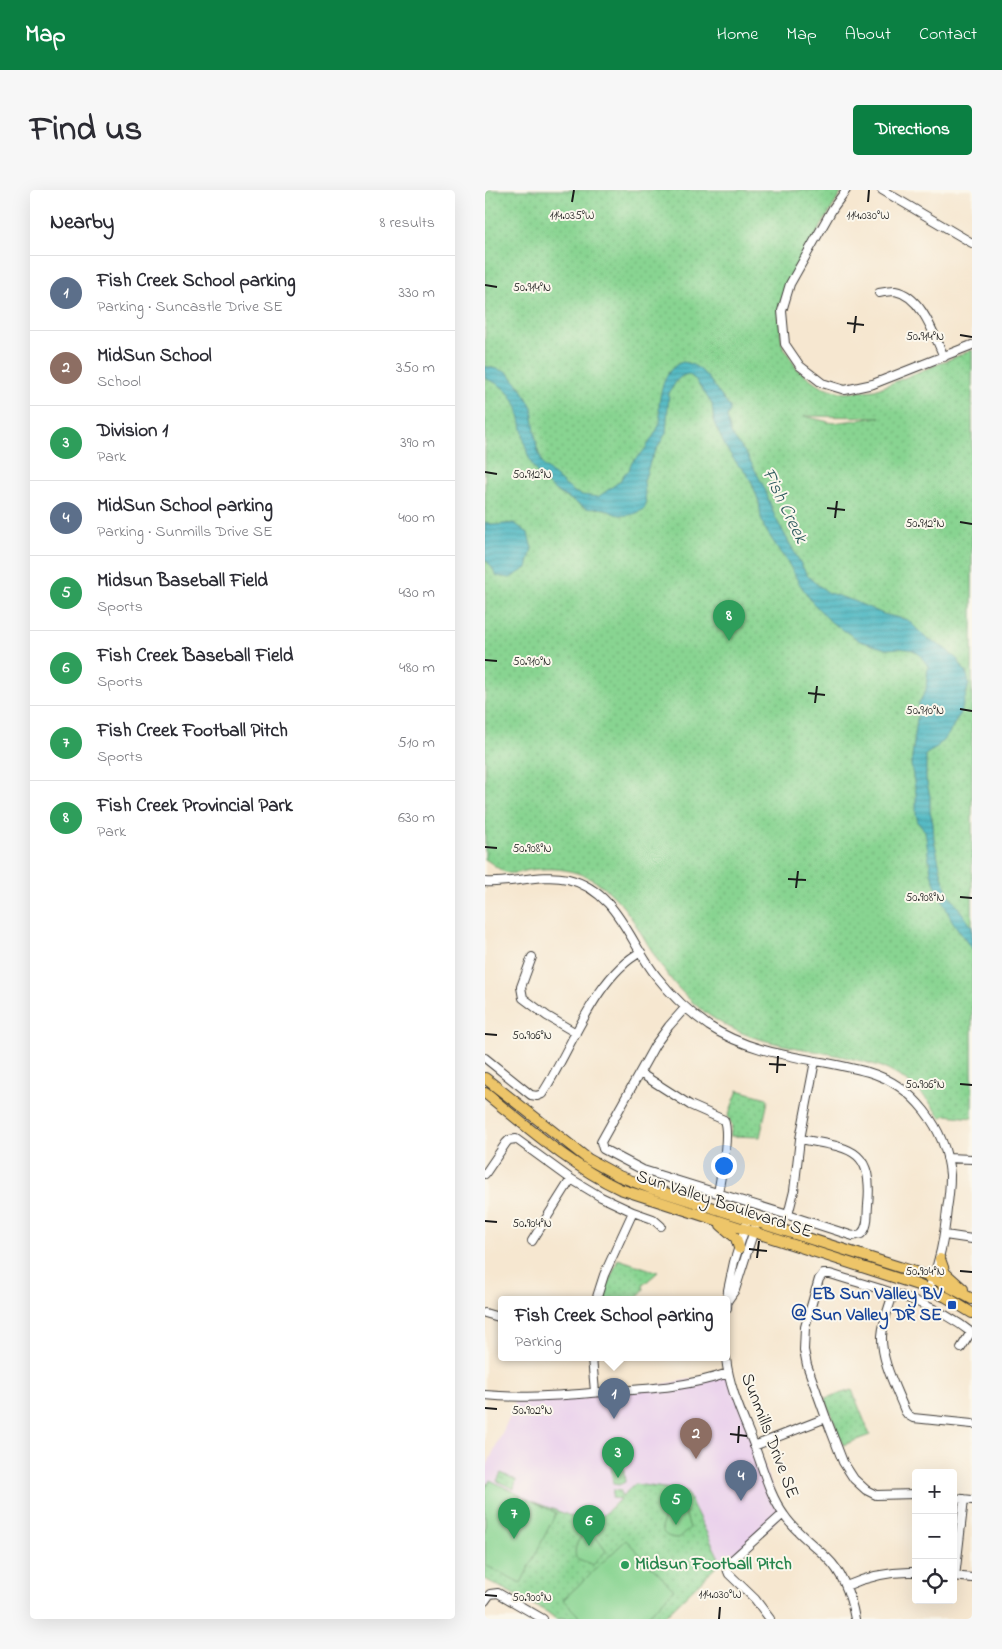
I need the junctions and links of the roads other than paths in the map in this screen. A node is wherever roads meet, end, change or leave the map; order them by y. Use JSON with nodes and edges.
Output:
{"nodes":[{"id":1,"x":846,"y":190,"type":"edge"},
{"id":2,"x":882,"y":190,"type":"edge"},
{"id":3,"x":972,"y":243,"type":"edge"},
{"id":4,"x":879,"y":293,"type":"dead end"},
{"id":5,"x":972,"y":344,"type":"edge"},
{"id":6,"x":944,"y":356,"type":"junction"},
{"id":7,"x":485,"y":882,"type":"edge"},
{"id":8,"x":641,"y":952,"type":"junction"},
{"id":9,"x":531,"y":957,"type":"dead end"},
{"id":10,"x":685,"y":1008,"type":"junction"},
{"id":11,"x":576,"y":1033,"type":"junction"},
{"id":12,"x":485,"y":1058,"type":"edge"},
{"id":13,"x":815,"y":1061,"type":"junction"},
{"id":14,"x":640,"y":1073,"type":"junction"},
{"id":15,"x":485,"y":1078,"type":"edge"},
{"id":16,"x":485,"y":1093,"type":"edge"},
{"id":17,"x":800,"y":1139,"type":"junction"},
{"id":18,"x":947,"y":1158,"type":"junction"},
{"id":19,"x":972,"y":1159,"type":"edge"},
{"id":20,"x":485,"y":1174,"type":"edge"},
{"id":21,"x":571,"y":1180,"type":"junction"},
{"id":22,"x":718,"y":1193,"type":"junction"},
{"id":23,"x":633,"y":1212,"type":"junction"},
{"id":24,"x":788,"y":1215,"type":"junction"},
{"id":25,"x":714,"y":1220,"type":"junction"},
{"id":26,"x":752,"y":1220,"type":"junction"},
{"id":27,"x":661,"y":1226,"type":"dead end"},
{"id":28,"x":749,"y":1231,"type":"junction"},
{"id":29,"x":945,"y":1235,"type":"junction"},
{"id":30,"x":972,"y":1239,"type":"edge"},
{"id":31,"x":532,"y":1241,"type":"dead end"},
{"id":32,"x":739,"y":1248,"type":"junction"},
{"id":33,"x":940,"y":1259,"type":"junction"},
{"id":34,"x":933,"y":1278,"type":"junction"},
{"id":35,"x":929,"y":1289,"type":"junction"},
{"id":36,"x":893,"y":1294,"type":"junction"},
{"id":37,"x":597,"y":1296,"type":"edge"},
{"id":38,"x":728,"y":1296,"type":"edge"},
{"id":39,"x":730,"y":1299,"type":"edge"},
{"id":40,"x":972,"y":1299,"type":"edge"},
{"id":41,"x":485,"y":1313,"type":"edge"},
{"id":42,"x":972,"y":1314,"type":"edge"},
{"id":43,"x":498,"y":1317,"type":"edge"},
{"id":44,"x":971,"y":1332,"type":"edge"},
{"id":45,"x":961,"y":1348,"type":"dead end"},
{"id":46,"x":592,"y":1361,"type":"edge"},
{"id":47,"x":726,"y":1361,"type":"edge"},
{"id":48,"x":728,"y":1373,"type":"junction"},
{"id":49,"x":595,"y":1392,"type":"junction"},
{"id":50,"x":485,"y":1395,"type":"edge"},
{"id":51,"x":826,"y":1418,"type":"junction"},
{"id":52,"x":972,"y":1424,"type":"edge"},
{"id":53,"x":754,"y":1446,"type":"junction"},
{"id":54,"x":912,"y":1494,"type":"edge"},
{"id":55,"x":968,"y":1499,"type":"edge"},
{"id":56,"x":783,"y":1514,"type":"junction"},
{"id":57,"x":957,"y":1560,"type":"edge"},
{"id":58,"x":912,"y":1572,"type":"edge"},
{"id":59,"x":957,"y":1576,"type":"edge"},
{"id":60,"x":972,"y":1578,"type":"edge"},
{"id":61,"x":846,"y":1586,"type":"junction"},
{"id":62,"x":485,"y":1601,"type":"edge"},
{"id":63,"x":543,"y":1619,"type":"edge"},
{"id":64,"x":770,"y":1619,"type":"edge"},
{"id":65,"x":855,"y":1619,"type":"edge"}],
"edges":[{"from":1,"to":6,"type":"street"},
{"from":2,"to":3,"type":"street"},
{"from":4,"to":6,"type":"street"},
{"from":5,"to":6,"type":"street"},
{"from":7,"to":8,"type":"street"},
{"from":8,"to":10,"type":"street"},
{"from":8,"to":11,"type":"street"},
{"from":9,"to":11,"type":"street"},
{"from":10,"to":13,"type":"street"},
{"from":10,"to":14,"type":"street"},
{"from":11,"to":12,"type":"street"},
{"from":13,"to":17,"type":"street"},
{"from":13,"to":18,"type":"street"},
{"from":14,"to":22,"type":"street"},
{"from":14,"to":22,"type":"street"},
{"from":15,"to":26,"type":"main road","name":"Sun Valley Boulevard SE"},
{"from":16,"to":25,"type":"main road","name":"Sun Valley Boulevard SE"},
{"from":17,"to":24,"type":"street"},
{"from":17,"to":24,"type":"street"},
{"from":18,"to":19,"type":"street"},
{"from":18,"to":29,"type":"street"},
{"from":20,"to":21,"type":"street"},
{"from":21,"to":23,"type":"street"},
{"from":21,"to":31,"type":"street"},
{"from":22,"to":24,"type":"street"},
{"from":23,"to":27,"type":"street"},
{"from":23,"to":37,"type":"street"},
{"from":25,"to":28,"type":"main road","name":"Sun Valley Boulevard SE"},
{"from":25,"to":32,"type":"main road"},
{"from":26,"to":28,"type":"street"},
{"from":26,"to":34,"type":"main road","name":"Sun Valley Boulevard SE"},
{"from":28,"to":32,"type":"street"},
{"from":28,"to":35,"type":"main road","name":"Sun Valley Boulevard SE"},
{"from":28,"to":39,"type":"street"},
{"from":29,"to":30,"type":"street"},
{"from":29,"to":33,"type":"street"},
{"from":32,"to":38,"type":"street"},
{"from":33,"to":34,"type":"street"},
{"from":33,"to":40,"type":"main road"},
{"from":34,"to":35,"type":"street"},
{"from":34,"to":40,"type":"main road","name":"Sun Valley Boulevard SE"},
{"from":35,"to":42,"type":"main road","name":"Sun Valley Boulevard SE"},
{"from":36,"to":44,"type":"street"},
{"from":36,"to":51,"type":"street"},
{"from":36,"to":52,"type":"street"},
{"from":41,"to":43,"type":"street"},
{"from":44,"to":45,"type":"street"},
{"from":46,"to":49,"type":"street"},
{"from":47,"to":48,"type":"street","name":"Sunmills Drive SE"},
{"from":48,"to":49,"type":"street"},
{"from":48,"to":53,"type":"street","name":"Sunmills Drive SE"},
{"from":49,"to":50,"type":"street"},
{"from":51,"to":53,"type":"street"},
{"from":51,"to":54,"type":"street"},
{"from":53,"to":56,"type":"street","name":"Sunmills Drive SE"},
{"from":55,"to":57,"type":"street"},
{"from":56,"to":61,"type":"street","name":"Sunmills Drive SE"},
{"from":56,"to":64,"type":"street"},
{"from":58,"to":61,"type":"street"},
{"from":59,"to":60,"type":"street"},
{"from":61,"to":65,"type":"street","name":"Sunmills Drive SE"},
{"from":62,"to":63,"type":"street"}]}
